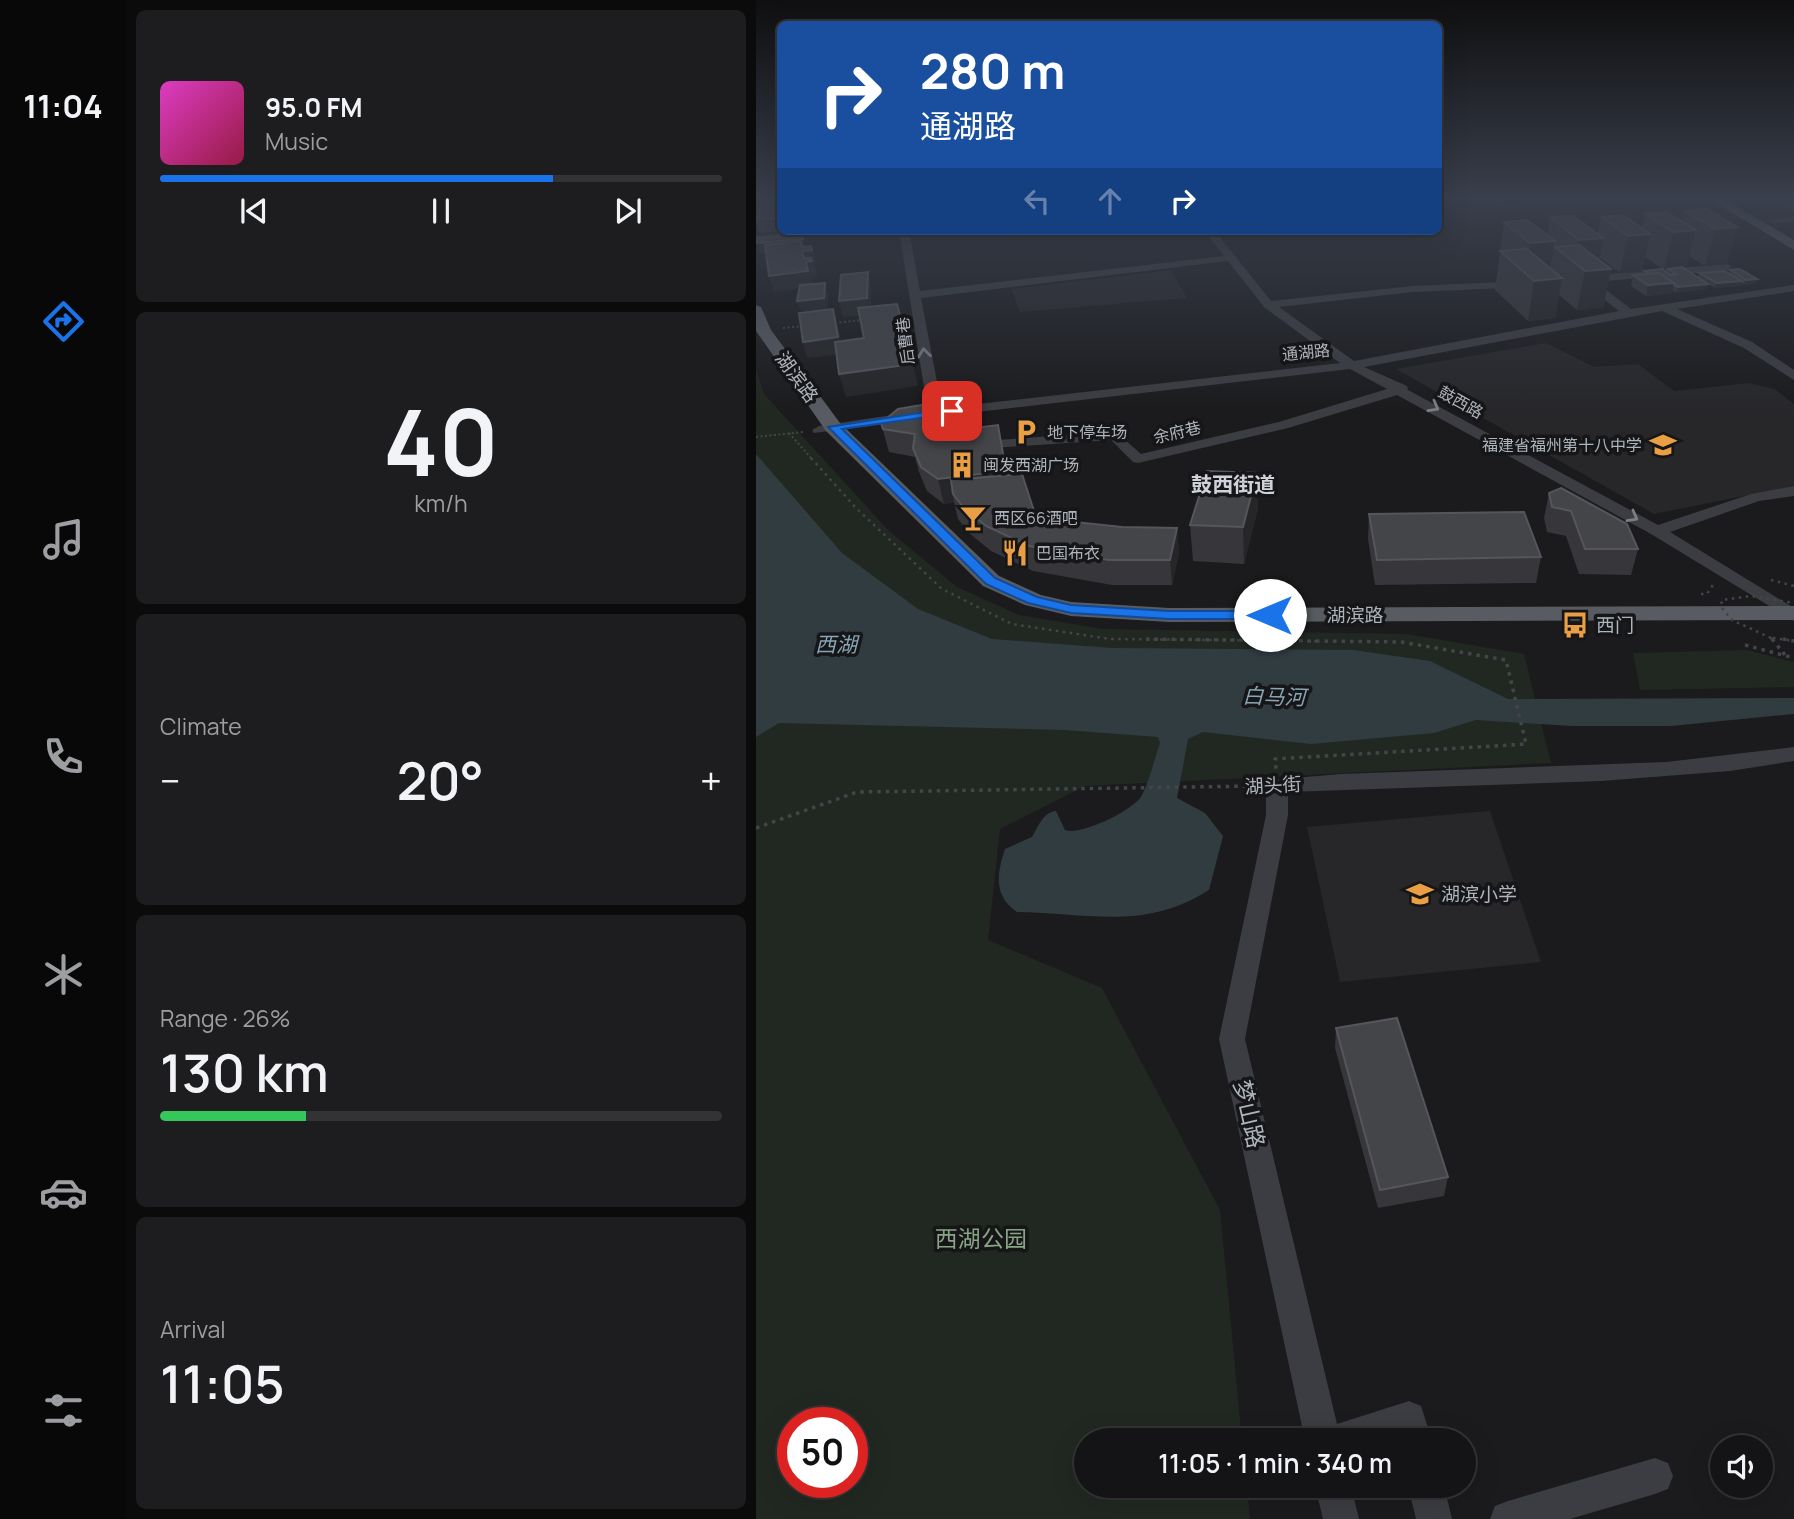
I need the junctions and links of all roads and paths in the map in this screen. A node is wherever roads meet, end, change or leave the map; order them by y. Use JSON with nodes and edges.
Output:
{"nodes":[{"id":1,"x":912,"y":270,"type":"edge"},
{"id":2,"x":1130,"y":270,"type":"edge"},
{"id":3,"x":1240,"y":270,"type":"edge"},
{"id":4,"x":1694,"y":270,"type":"edge"},
{"id":5,"x":1537,"y":283,"type":"edge"},
{"id":6,"x":1794,"y":288,"type":"edge"},
{"id":7,"x":917,"y":295,"type":"junction"},
{"id":8,"x":1268,"y":305,"type":"junction"},
{"id":9,"x":1664,"y":309,"type":"junction"},
{"id":10,"x":756,"y":310,"type":"edge"},
{"id":11,"x":1629,"y":313,"type":"junction"},
{"id":12,"x":867,"y":319,"type":"edge"},
{"id":13,"x":828,"y":323,"type":"edge"},
{"id":14,"x":802,"y":326,"type":"edge"},
{"id":15,"x":760,"y":334,"type":"edge"},
{"id":16,"x":1352,"y":365,"type":"junction"},
{"id":17,"x":1794,"y":376,"type":"edge"},
{"id":18,"x":1402,"y":389,"type":"junction"},
{"id":19,"x":952,"y":411,"type":"junction"},
{"id":20,"x":826,"y":428,"type":"junction"},
{"id":21,"x":973,"y":430,"type":"joint"},
{"id":22,"x":789,"y":433,"type":"dead end"},
{"id":23,"x":756,"y":437,"type":"edge"},
{"id":24,"x":1794,"y":491,"type":"edge"},
{"id":25,"x":1657,"y":531,"type":"junction"},
{"id":26,"x":1705,"y":577,"type":"dead end"},
{"id":27,"x":1695,"y":594,"type":"dead end"},
{"id":28,"x":1793,"y":614,"type":"edge"},
{"id":29,"x":1771,"y":638,"type":"junction"},
{"id":30,"x":1794,"y":641,"type":"edge"},
{"id":31,"x":1745,"y":645,"type":"dead end"},
{"id":32,"x":1786,"y":656,"type":"junction"},
{"id":33,"x":1794,"y":659,"type":"edge"},
{"id":34,"x":1506,"y":660,"type":"dead end"},
{"id":35,"x":1794,"y":754,"type":"edge"},
{"id":36,"x":1277,"y":785,"type":"junction"},
{"id":37,"x":756,"y":828,"type":"edge"},
{"id":38,"x":1320,"y":1428,"type":"edge"},
{"id":39,"x":1378,"y":1428,"type":"edge"},
{"id":40,"x":1411,"y":1428,"type":"edge"},
{"id":41,"x":1655,"y":1476,"type":"dead end"},
{"id":42,"x":1336,"y":1498,"type":"edge"},
{"id":43,"x":1429,"y":1498,"type":"edge"},
{"id":44,"x":1566,"y":1511,"type":"edge"},
{"id":45,"x":1340,"y":1519,"type":"edge"},
{"id":46,"x":1434,"y":1519,"type":"edge"},
{"id":47,"x":1508,"y":1519,"type":"edge"}],
"edges":[{"from":1,"to":7,"type":"street","name":"后曹巷"},
{"from":2,"to":7,"type":"street"},
{"from":3,"to":8,"type":"street","name":"鼓西路"},
{"from":4,"to":11,"type":"street"},
{"from":5,"to":8,"type":"street"},
{"from":6,"to":9,"type":"street","name":"通湖路"},
{"from":19,"to":7,"type":"street","name":"后曹巷","one_way":true},
{"from":8,"to":16,"type":"street","name":"鼓西路"},
{"from":9,"to":11,"type":"street","name":"通湖路"},
{"from":9,"to":17,"type":"street"},
{"from":10,"to":15,"type":"main road","name":"湖滨路"},
{"from":11,"to":16,"type":"street","name":"通湖路"},
{"from":12,"to":13,"type":"path"},
{"from":14,"to":15,"type":"path"},
{"from":15,"to":20,"type":"main road","name":"湖滨路"},
{"from":16,"to":18,"type":"street","name":"鼓西路"},
{"from":16,"to":19,"type":"street","name":"通湖路"},
{"from":18,"to":21,"type":"street","name":"余府巷"},
{"from":18,"to":25,"type":"street","name":"鼓西路","one_way":true},
{"from":19,"to":20,"type":"street","name":"通湖路"},
{"from":19,"to":21,"type":"street","name":"后曹巷"},
{"from":20,"to":28,"type":"main road","name":"湖滨路"},
{"from":22,"to":23,"type":"path"},
{"from":24,"to":25,"type":"street"},
{"from":25,"to":28,"type":"street","name":"鼓西路"},
{"from":26,"to":27,"type":"path"},
{"from":28,"to":29,"type":"path","bridge":true},
{"from":29,"to":30,"type":"path"},
{"from":29,"to":32,"type":"path"},
{"from":31,"to":32,"type":"path"},
{"from":32,"to":33,"type":"path"},
{"from":34,"to":36,"type":"path"},
{"from":35,"to":36,"type":"street","name":"湖头街"},
{"from":36,"to":37,"type":"path","name":"湖头街"},
{"from":36,"to":38,"type":"street","name":"梦山路"},
{"from":39,"to":40,"type":"street"},
{"from":41,"to":44,"type":"street"},
{"from":42,"to":45,"type":"street"},
{"from":43,"to":46,"type":"street"},
{"from":44,"to":47,"type":"street"}]}
